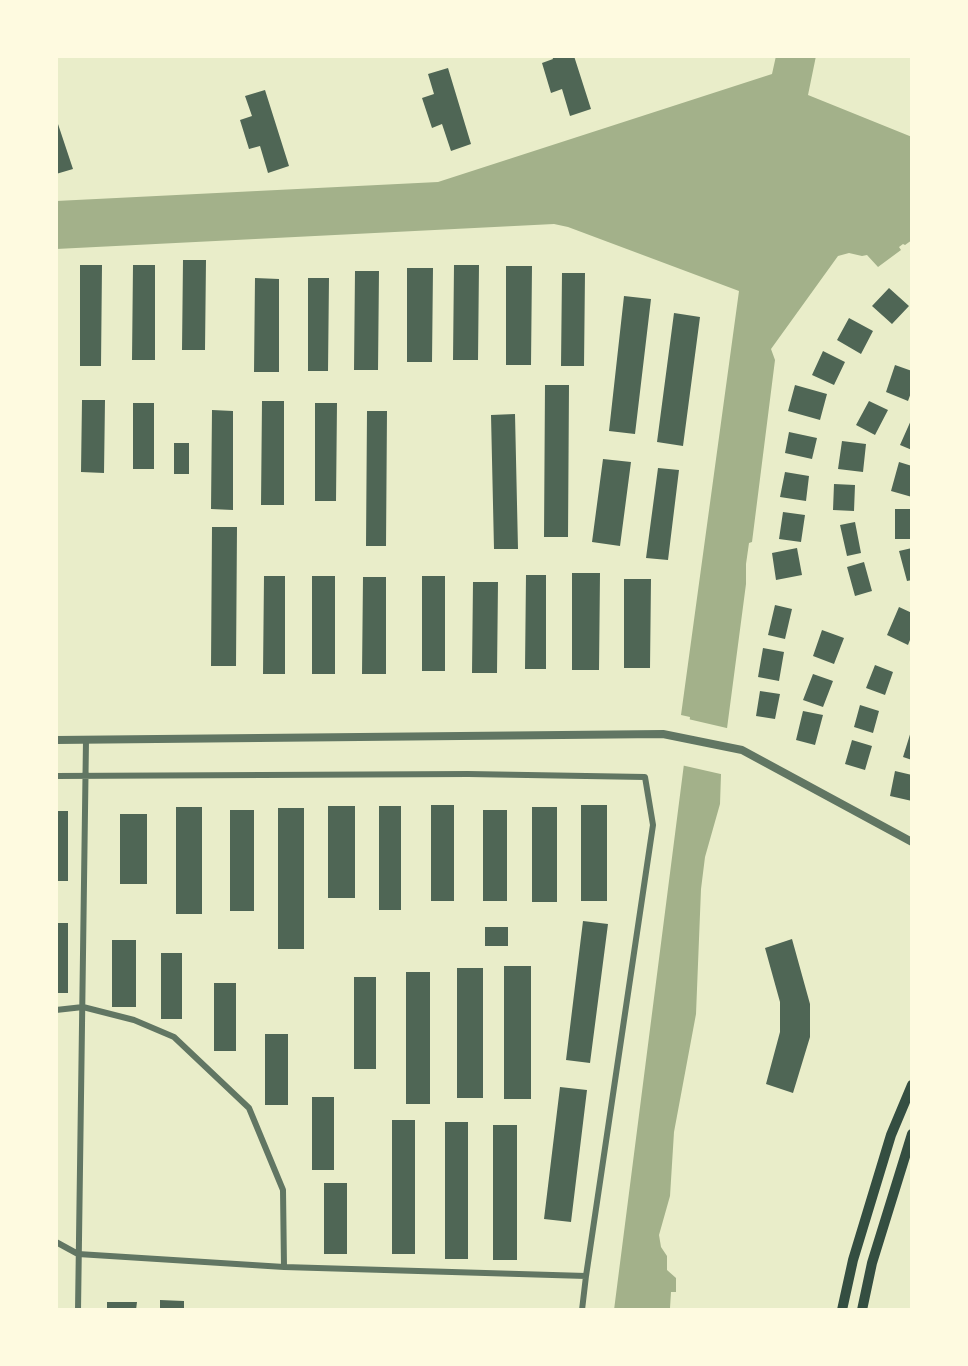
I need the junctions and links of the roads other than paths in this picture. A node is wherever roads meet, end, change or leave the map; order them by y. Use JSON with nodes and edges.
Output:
{"nodes":[{"id":1,"x":56,"y":740,"type":"edge"},
{"id":2,"x":86,"y":740,"type":"junction"},
{"id":3,"x":56,"y":776,"type":"edge"},
{"id":4,"x":86,"y":776,"type":"junction"},
{"id":5,"x":912,"y":842,"type":"edge"},
{"id":6,"x":83,"y":1007,"type":"junction"},
{"id":7,"x":56,"y":1010,"type":"edge"},
{"id":8,"x":912,"y":1084,"type":"edge"},
{"id":9,"x":912,"y":1134,"type":"edge"},
{"id":10,"x":56,"y":1242,"type":"edge"},
{"id":11,"x":78,"y":1254,"type":"junction"},
{"id":12,"x":284,"y":1268,"type":"junction"},
{"id":13,"x":586,"y":1276,"type":"junction"},
{"id":14,"x":78,"y":1310,"type":"edge"},
{"id":15,"x":582,"y":1310,"type":"edge"},
{"id":16,"x":842,"y":1310,"type":"edge"},
{"id":17,"x":862,"y":1310,"type":"edge"}],
"edges":[{"from":1,"to":2,"type":"street"},
{"from":2,"to":4,"type":"street"},
{"from":2,"to":5,"type":"street"},
{"from":3,"to":4,"type":"street"},
{"from":4,"to":6,"type":"street"},
{"from":4,"to":13,"type":"street"},
{"from":6,"to":7,"type":"street"},
{"from":6,"to":11,"type":"street"},
{"from":6,"to":12,"type":"street"},
{"from":8,"to":16,"type":"main road"},
{"from":9,"to":17,"type":"main road"},
{"from":10,"to":11,"type":"street"},
{"from":11,"to":12,"type":"street"},
{"from":11,"to":14,"type":"street"},
{"from":12,"to":13,"type":"street"},
{"from":13,"to":15,"type":"street"}]}
